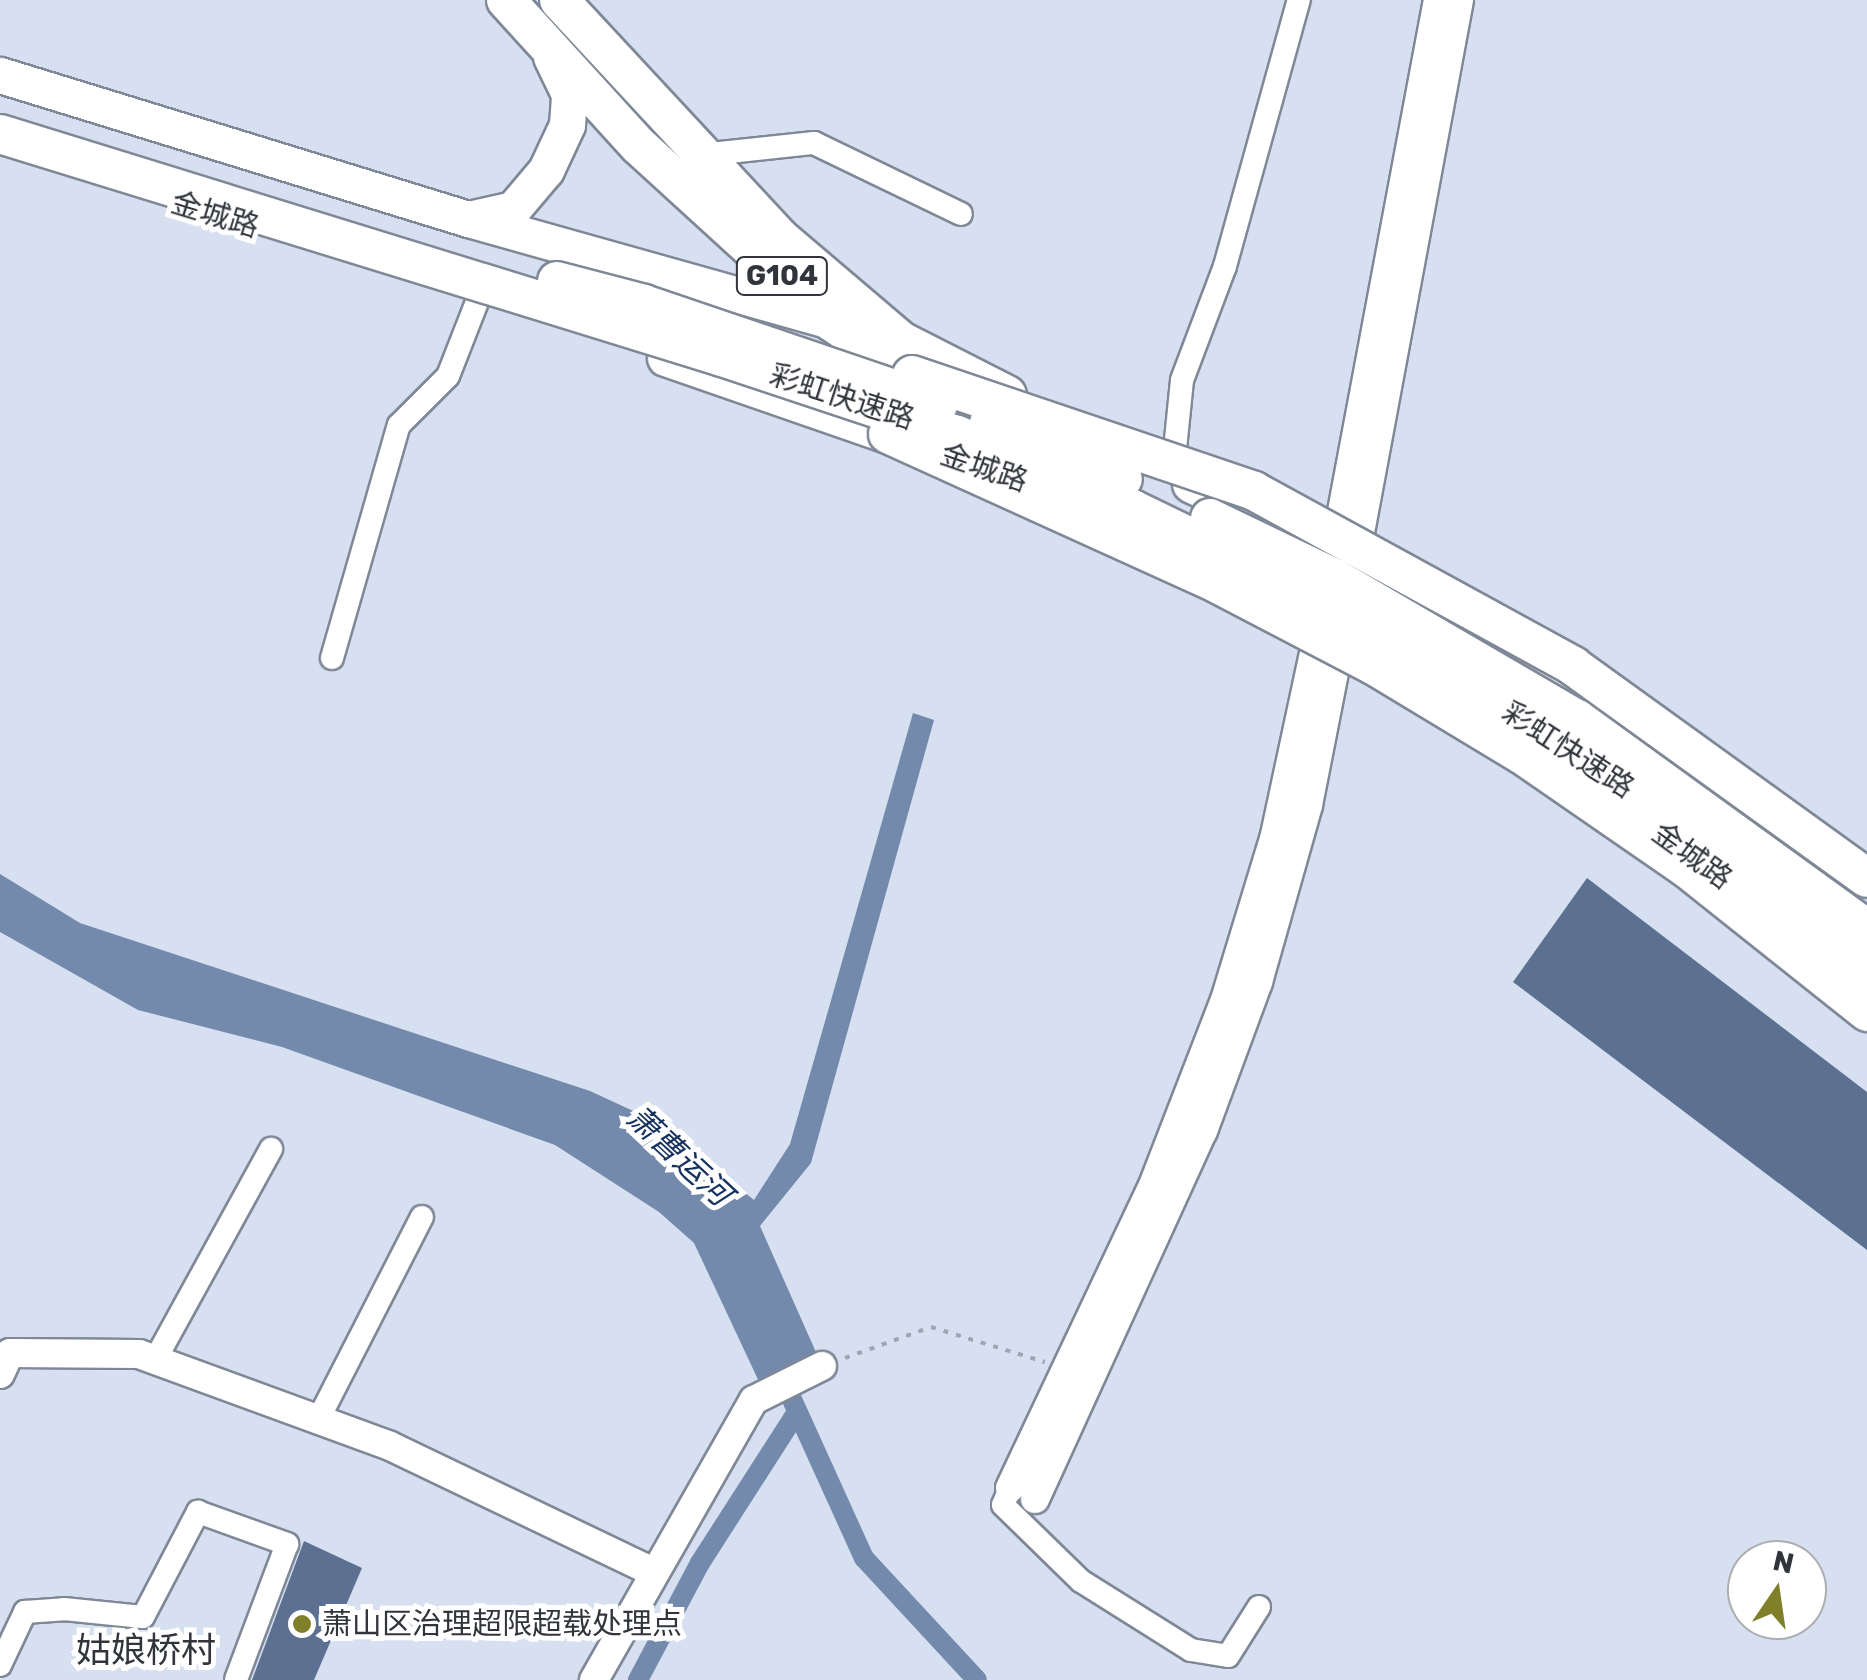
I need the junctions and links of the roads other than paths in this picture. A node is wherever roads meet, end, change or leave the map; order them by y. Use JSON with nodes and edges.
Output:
{"nodes":[{"id":1,"x":506,"y":0,"type":"edge"},
{"id":2,"x":558,"y":0,"type":"edge"},
{"id":3,"x":1299,"y":0,"type":"edge"},
{"id":4,"x":1438,"y":0,"type":"edge"},
{"id":5,"x":1459,"y":0,"type":"edge"},
{"id":6,"x":552,"y":57,"type":"junction"},
{"id":7,"x":0,"y":75,"type":"edge"},
{"id":8,"x":0,"y":111,"type":"edge"},
{"id":9,"x":0,"y":134,"type":"edge"},
{"id":10,"x":0,"y":152,"type":"edge"},
{"id":11,"x":700,"y":155,"type":"junction"},
{"id":12,"x":961,"y":214,"type":"dead end"},
{"id":13,"x":468,"y":219,"type":"junction"},
{"id":14,"x":479,"y":297,"type":"junction"},
{"id":15,"x":644,"y":304,"type":"junction"},
{"id":16,"x":832,"y":322,"type":"junction"},
{"id":17,"x":901,"y":341,"type":"junction"},
{"id":18,"x":722,"y":357,"type":"junction"},
{"id":19,"x":1174,"y":459,"type":"junction"},
{"id":20,"x":1096,"y":507,"type":"junction"},
{"id":21,"x":1345,"y":556,"type":"junction"},
{"id":22,"x":1332,"y":627,"type":"junction"},
{"id":23,"x":332,"y":658,"type":"dead end"},
{"id":24,"x":1867,"y":878,"type":"edge"},
{"id":25,"x":1867,"y":913,"type":"edge"},
{"id":26,"x":1867,"y":929,"type":"edge"},
{"id":27,"x":1867,"y":972,"type":"edge"},
{"id":28,"x":1867,"y":995,"type":"edge"},
{"id":29,"x":1867,"y":1012,"type":"edge"},
{"id":30,"x":271,"y":1149,"type":"dead end"},
{"id":31,"x":422,"y":1216,"type":"dead end"},
{"id":32,"x":4,"y":1360,"type":"edge"},
{"id":33,"x":155,"y":1360,"type":"junction"},
{"id":34,"x":822,"y":1366,"type":"road end"},
{"id":35,"x":318,"y":1420,"type":"junction"},
{"id":36,"x":1022,"y":1493,"type":"junction"},
{"id":37,"x":653,"y":1572,"type":"junction"},
{"id":38,"x":1254,"y":1604,"type":"dead end"},
{"id":39,"x":0,"y":1665,"type":"edge"},
{"id":40,"x":236,"y":1680,"type":"edge"},
{"id":41,"x":594,"y":1680,"type":"edge"}],
"edges":[{"from":1,"to":6,"type":"highway","number":"G104"},
{"from":2,"to":11,"type":"highway","number":"G104"},
{"from":3,"to":19,"type":"street"},
{"from":4,"to":21,"type":"street"},
{"from":5,"to":21,"type":"street"},
{"from":6,"to":13,"type":"main road"},
{"from":6,"to":16,"type":"highway","number":"G104"},
{"from":7,"to":13,"type":"main road","name":"金城路"},
{"from":8,"to":15,"type":"highway","name":"彩虹快速路","bridge":true},
{"from":9,"to":18,"type":"highway","name":"彩虹快速路","bridge":true},
{"from":10,"to":14,"type":"main road","name":"金城路"},
{"from":11,"to":12,"type":"street"},
{"from":11,"to":17,"type":"highway","number":"G104"},
{"from":13,"to":16,"type":"main road","name":"金城路"},
{"from":14,"to":20,"type":"main road","name":"金城路"},
{"from":14,"to":23,"type":"street"},
{"from":15,"to":19,"type":"highway","bridge":true},
{"from":15,"to":26,"type":"highway","name":"彩虹快速路","bridge":true},
{"from":16,"to":17,"type":"main road","name":"金城路"},
{"from":16,"to":20,"type":"highway","number":"G104"},
{"from":17,"to":21,"type":"highway","name":"金城路"},
{"from":18,"to":27,"type":"highway","name":"彩虹快速路","bridge":true},
{"from":18,"to":29,"type":"highway","bridge":true},
{"from":19,"to":24,"type":"highway","bridge":true},
{"from":20,"to":22,"type":"highway","name":"金城路"},
{"from":21,"to":22,"type":"street"},
{"from":21,"to":25,"type":"highway","name":"金城路"},
{"from":22,"to":28,"type":"highway","name":"金城路"},
{"from":22,"to":36,"type":"street"},
{"from":22,"to":36,"type":"street"},
{"from":30,"to":33,"type":"street"},
{"from":31,"to":35,"type":"street"},
{"from":32,"to":33,"type":"street"},
{"from":33,"to":35,"type":"street"},
{"from":34,"to":37,"type":"street"},
{"from":35,"to":37,"type":"street"},
{"from":36,"to":38,"type":"street"},
{"from":37,"to":41,"type":"street"},
{"from":39,"to":40,"type":"street"}]}
